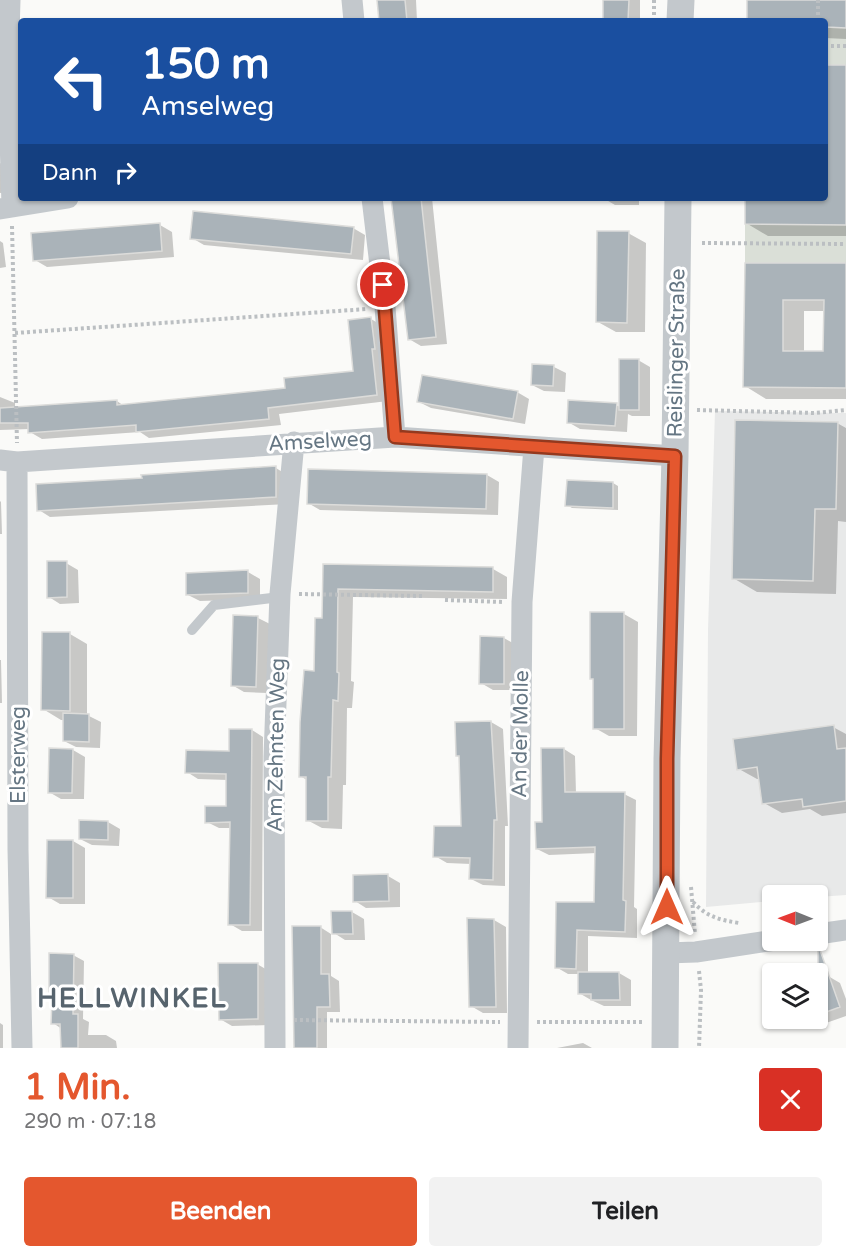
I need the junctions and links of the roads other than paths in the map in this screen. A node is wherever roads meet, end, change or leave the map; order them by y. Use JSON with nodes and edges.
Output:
{"nodes":[{"id":1,"x":10,"y":0,"type":"edge"},
{"id":2,"x":352,"y":0,"type":"edge"},
{"id":3,"x":681,"y":0,"type":"edge"},
{"id":4,"x":354,"y":18,"type":"edge"},
{"id":5,"x":680,"y":18,"type":"edge"},
{"id":6,"x":14,"y":68,"type":"edge"},
{"id":7,"x":49,"y":201,"type":"edge"},
{"id":8,"x":372,"y":201,"type":"edge"},
{"id":9,"x":678,"y":201,"type":"edge"},
{"id":10,"x":6,"y":208,"type":"edge"},
{"id":11,"x":395,"y":437,"type":"junction"},
{"id":12,"x":294,"y":442,"type":"junction"},
{"id":13,"x":534,"y":447,"type":"junction"},
{"id":14,"x":675,"y":456,"type":"junction"},
{"id":15,"x":9,"y":461,"type":"edge"},
{"id":16,"x":280,"y":596,"type":"junction"},
{"id":17,"x":192,"y":630,"type":"dead end"},
{"id":18,"x":846,"y":930,"type":"edge"},
{"id":19,"x":828,"y":933,"type":"edge"},
{"id":20,"x":762,"y":942,"type":"edge"},
{"id":21,"x":666,"y":953,"type":"junction"},
{"id":22,"x":22,"y":1048,"type":"edge"},
{"id":23,"x":275,"y":1048,"type":"edge"},
{"id":24,"x":518,"y":1048,"type":"edge"},
{"id":25,"x":665,"y":1048,"type":"edge"}],
"edges":[{"from":1,"to":6,"type":"street"},
{"from":2,"to":4,"type":"street"},
{"from":3,"to":5,"type":"street"},
{"from":6,"to":10,"type":"street"},
{"from":7,"to":10,"type":"street"},
{"from":8,"to":11,"type":"street"},
{"from":9,"to":14,"type":"street","name":"Reislinger Straße"},
{"from":11,"to":12,"type":"street","name":"Amselweg"},
{"from":11,"to":13,"type":"street","name":"Amselweg"},
{"from":12,"to":15,"type":"street","name":"Amselweg"},
{"from":12,"to":16,"type":"street","name":"Am Zehnten Weg"},
{"from":13,"to":14,"type":"street","name":"Amselweg"},
{"from":13,"to":24,"type":"street","name":"An der Molle"},
{"from":14,"to":21,"type":"street","name":"Reislinger Straße"},
{"from":15,"to":22,"type":"street","name":"Elsterweg"},
{"from":16,"to":17,"type":"lane"},
{"from":16,"to":23,"type":"street","name":"Am Zehnten Weg"},
{"from":18,"to":19,"type":"street"},
{"from":20,"to":21,"type":"street"},
{"from":21,"to":25,"type":"street","name":"Reislinger Straße"}]}
